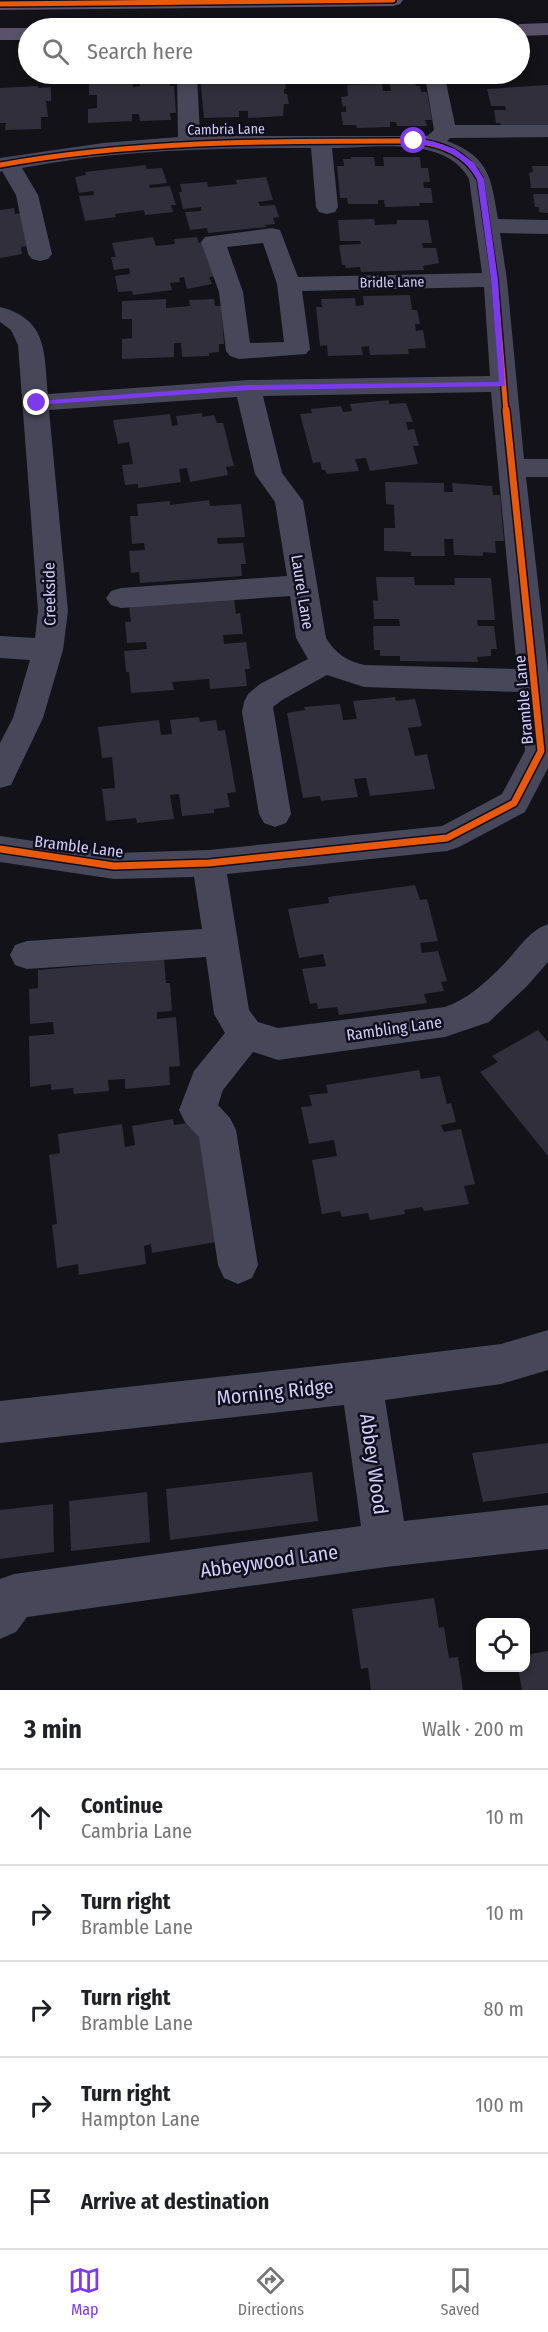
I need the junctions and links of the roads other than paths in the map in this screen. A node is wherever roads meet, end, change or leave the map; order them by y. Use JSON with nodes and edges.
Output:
{"nodes":[{"id":1,"x":393,"y":0,"type":"edge"},
{"id":2,"x":67,"y":2,"type":"edge"},
{"id":3,"x":0,"y":4,"type":"edge"},
{"id":4,"x":548,"y":29,"type":"edge"},
{"id":5,"x":530,"y":30,"type":"edge"},
{"id":6,"x":0,"y":34,"type":"edge"},
{"id":7,"x":18,"y":34,"type":"edge"},
{"id":8,"x":187,"y":84,"type":"edge"},
{"id":9,"x":436,"y":84,"type":"edge"},
{"id":10,"x":548,"y":131,"type":"edge"},
{"id":11,"x":321,"y":142,"type":"junction"},
{"id":12,"x":443,"y":142,"type":"junction"},
{"id":13,"x":189,"y":143,"type":"junction"},
{"id":14,"x":4,"y":165,"type":"edge"},
{"id":15,"x":327,"y":207,"type":"dead end"},
{"id":16,"x":487,"y":226,"type":"junction"},
{"id":17,"x":548,"y":227,"type":"edge"},
{"id":18,"x":40,"y":254,"type":"dead end"},
{"id":19,"x":495,"y":280,"type":"junction"},
{"id":20,"x":289,"y":284,"type":"junction"},
{"id":21,"x":0,"y":314,"type":"edge"},
{"id":22,"x":503,"y":384,"type":"junction"},
{"id":23,"x":249,"y":387,"type":"junction"},
{"id":24,"x":37,"y":403,"type":"junction"},
{"id":25,"x":512,"y":468,"type":"junction"},
{"id":26,"x":548,"y":468,"type":"edge"},
{"id":27,"x":302,"y":585,"type":"junction"},
{"id":28,"x":121,"y":597,"type":"dead end"},
{"id":29,"x":0,"y":647,"type":"edge"},
{"id":30,"x":48,"y":650,"type":"junction"},
{"id":31,"x":327,"y":662,"type":"junction"},
{"id":32,"x":535,"y":681,"type":"junction"},
{"id":33,"x":539,"y":774,"type":"edge"},
{"id":34,"x":0,"y":776,"type":"edge"},
{"id":35,"x":275,"y":814,"type":"dead end"},
{"id":36,"x":0,"y":849,"type":"edge"},
{"id":37,"x":209,"y":862,"type":"junction"},
{"id":38,"x":548,"y":938,"type":"edge"},
{"id":39,"x":221,"y":942,"type":"junction"},
{"id":40,"x":27,"y":955,"type":"dead end"},
{"id":41,"x":246,"y":1034,"type":"junction"},
{"id":42,"x":238,"y":1265,"type":"dead end"},
{"id":43,"x":548,"y":1350,"type":"edge"},
{"id":44,"x":362,"y":1382,"type":"junction"},
{"id":45,"x":0,"y":1422,"type":"edge"},
{"id":46,"x":548,"y":1527,"type":"edge"},
{"id":47,"x":386,"y":1545,"type":"junction"},
{"id":48,"x":0,"y":1616,"type":"edge"}],
"edges":[{"from":1,"to":2,"type":"main road"},
{"from":2,"to":3,"type":"main road"},
{"from":4,"to":5,"type":"main road"},
{"from":6,"to":7,"type":"main road"},
{"from":8,"to":13,"type":"street"},
{"from":9,"to":12,"type":"street"},
{"from":10,"to":12,"type":"street","name":"Cambria Lane"},
{"from":11,"to":12,"type":"street","name":"Cambria Lane"},
{"from":11,"to":13,"type":"street","name":"Cambria Lane"},
{"from":11,"to":15,"type":"street"},
{"from":12,"to":16,"type":"street","name":"Bramble Lane"},
{"from":13,"to":14,"type":"street","name":"Cambria Lane"},
{"from":14,"to":18,"type":"street"},
{"from":16,"to":17,"type":"street"},
{"from":16,"to":19,"type":"street","name":"Bramble Lane"},
{"from":19,"to":20,"type":"street","name":"Bridle Lane"},
{"from":19,"to":22,"type":"street","name":"Bramble Lane"},
{"from":20,"to":20,"type":"street"},
{"from":21,"to":24,"type":"street","name":"Creekside"},
{"from":22,"to":23,"type":"street"},
{"from":22,"to":25,"type":"street","name":"Bramble Lane"},
{"from":23,"to":24,"type":"street"},
{"from":23,"to":27,"type":"street","name":"Laurel Lane"},
{"from":24,"to":30,"type":"street","name":"Creekside"},
{"from":25,"to":26,"type":"street"},
{"from":25,"to":32,"type":"street","name":"Bramble Lane"},
{"from":27,"to":28,"type":"street"},
{"from":27,"to":31,"type":"street","name":"Laurel Lane"},
{"from":29,"to":30,"type":"street"},
{"from":30,"to":34,"type":"street","name":"Creekside"},
{"from":31,"to":32,"type":"street"},
{"from":31,"to":35,"type":"street"},
{"from":32,"to":33,"type":"street","name":"Bramble Lane"},
{"from":33,"to":37,"type":"street","name":"Bramble Lane"},
{"from":36,"to":37,"type":"street","name":"Bramble Lane"},
{"from":37,"to":39,"type":"street"},
{"from":38,"to":41,"type":"street","name":"Rambling Lane"},
{"from":39,"to":40,"type":"street"},
{"from":39,"to":41,"type":"street"},
{"from":41,"to":42,"type":"street"},
{"from":43,"to":44,"type":"street","name":"Morning Ridge"},
{"from":44,"to":45,"type":"street","name":"Morning Ridge"},
{"from":44,"to":47,"type":"street","name":"Abbey Wood"},
{"from":46,"to":47,"type":"street","name":"Abbeywood Lane"},
{"from":47,"to":48,"type":"street","name":"Abbeywood Lane"}]}
